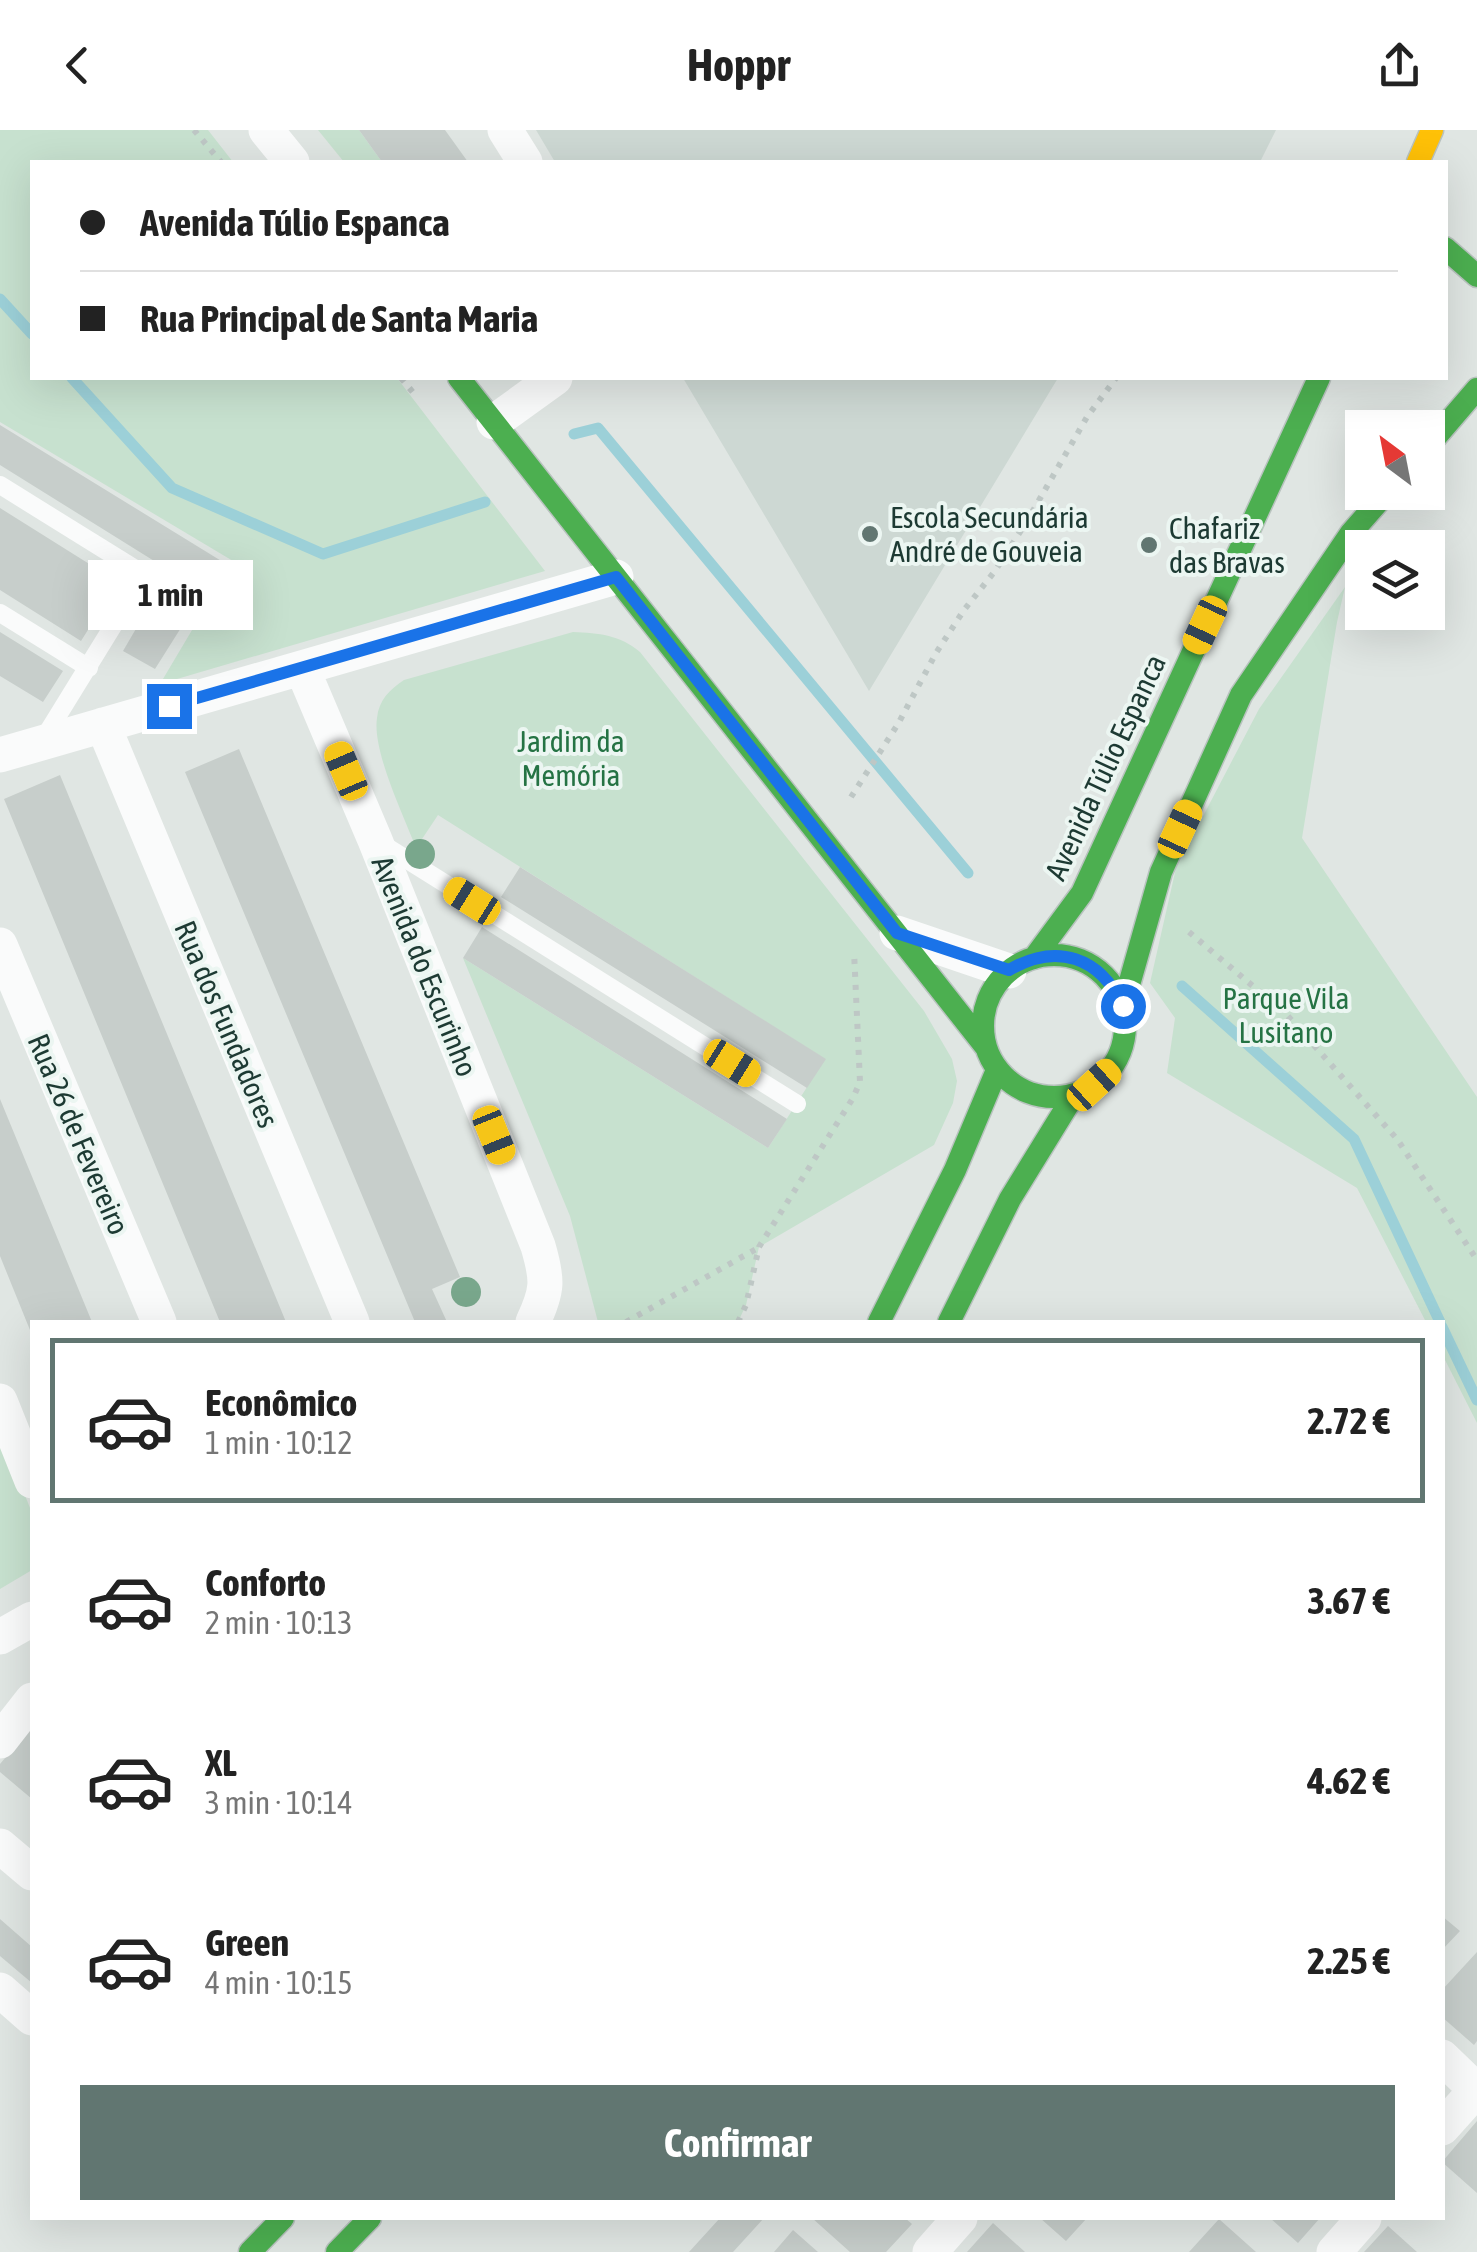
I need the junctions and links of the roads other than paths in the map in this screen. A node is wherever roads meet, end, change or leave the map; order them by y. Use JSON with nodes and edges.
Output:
{"nodes":[{"id":1,"x":266,"y":130,"type":"edge"},
{"id":2,"x":505,"y":130,"type":"edge"},
{"id":3,"x":290,"y":160,"type":"edge"},
{"id":4,"x":524,"y":160,"type":"edge"},
{"id":5,"x":1448,"y":251,"type":"edge"},
{"id":6,"x":1477,"y":276,"type":"edge"},
{"id":7,"x":462,"y":380,"type":"edge"},
{"id":8,"x":552,"y":380,"type":"edge"},
{"id":9,"x":1318,"y":380,"type":"edge"},
{"id":10,"x":1477,"y":389,"type":"edge"},
{"id":11,"x":494,"y":422,"type":"junction"},
{"id":12,"x":1445,"y":426,"type":"edge"},
{"id":13,"x":0,"y":485,"type":"edge"},
{"id":14,"x":1372,"y":510,"type":"edge"},
{"id":15,"x":145,"y":574,"type":"junction"},
{"id":16,"x":616,"y":577,"type":"junction"},
{"id":17,"x":195,"y":606,"type":"dead end"},
{"id":18,"x":0,"y":613,"type":"edge"},
{"id":19,"x":89,"y":668,"type":"junction"},
{"id":20,"x":302,"y":668,"type":"junction"},
{"id":21,"x":102,"y":725,"type":"junction"},
{"id":22,"x":42,"y":743,"type":"junction"},
{"id":23,"x":0,"y":755,"type":"edge"},
{"id":24,"x":374,"y":840,"type":"junction"},
{"id":25,"x":897,"y":933,"type":"junction"},
{"id":26,"x":0,"y":945,"type":"edge"},
{"id":27,"x":1022,"y":964,"type":"junction"},
{"id":28,"x":1123,"y":1006,"type":"junction"},
{"id":29,"x":985,"y":1046,"type":"junction"},
{"id":30,"x":998,"y":1070,"type":"junction"},
{"id":31,"x":1074,"y":1094,"type":"junction"},
{"id":32,"x":797,"y":1104,"type":"dead end"},
{"id":33,"x":158,"y":1320,"type":"edge"},
{"id":34,"x":351,"y":1320,"type":"edge"},
{"id":35,"x":534,"y":1320,"type":"edge"},
{"id":36,"x":881,"y":1320,"type":"edge"},
{"id":37,"x":950,"y":1320,"type":"edge"},
{"id":38,"x":0,"y":1401,"type":"edge"},
{"id":39,"x":30,"y":1476,"type":"edge"},
{"id":40,"x":30,"y":1620,"type":"edge"},
{"id":41,"x":0,"y":1637,"type":"edge"},
{"id":42,"x":30,"y":1703,"type":"edge"},
{"id":43,"x":0,"y":1741,"type":"edge"},
{"id":44,"x":0,"y":1846,"type":"edge"},
{"id":45,"x":30,"y":1871,"type":"edge"},
{"id":46,"x":0,"y":1990,"type":"edge"},
{"id":47,"x":30,"y":2016,"type":"edge"},
{"id":48,"x":1445,"y":2060,"type":"edge"},
{"id":49,"x":1477,"y":2090,"type":"edge"},
{"id":50,"x":1445,"y":2125,"type":"edge"},
{"id":51,"x":281,"y":2220,"type":"edge"},
{"id":52,"x":368,"y":2220,"type":"edge"},
{"id":53,"x":958,"y":2220,"type":"edge"},
{"id":54,"x":1362,"y":2220,"type":"edge"},
{"id":55,"x":250,"y":2252,"type":"edge"},
{"id":56,"x":337,"y":2252,"type":"edge"},
{"id":57,"x":930,"y":2252,"type":"edge"},
{"id":58,"x":1334,"y":2252,"type":"edge"}],
"edges":[{"from":1,"to":3,"type":"street"},
{"from":2,"to":4,"type":"street"},
{"from":5,"to":6,"type":"main road"},
{"from":7,"to":11,"type":"main road"},
{"from":8,"to":11,"type":"street"},
{"from":9,"to":27,"type":"main road","name":"Avenida Túlio Espanca"},
{"from":10,"to":12,"type":"main road"},
{"from":11,"to":16,"type":"main road"},
{"from":13,"to":15,"type":"lane"},
{"from":14,"to":28,"type":"main road"},
{"from":15,"to":17,"type":"lane"},
{"from":15,"to":19,"type":"lane"},
{"from":16,"to":20,"type":"street"},
{"from":16,"to":25,"type":"main road"},
{"from":18,"to":19,"type":"lane"},
{"from":19,"to":22,"type":"lane"},
{"from":20,"to":21,"type":"street"},
{"from":20,"to":24,"type":"street","name":"Avenida do Escurinho"},
{"from":21,"to":22,"type":"street"},
{"from":21,"to":34,"type":"street","name":"Rua dos Fundadores"},
{"from":22,"to":23,"type":"street"},
{"from":24,"to":32,"type":"lane"},
{"from":24,"to":35,"type":"street","name":"Avenida do Escurinho"},
{"from":25,"to":27,"type":"street"},
{"from":25,"to":29,"type":"main road"},
{"from":26,"to":33,"type":"street","name":"Rua 26 de Fevereiro"},
{"from":27,"to":28,"type":"main road"},
{"from":27,"to":29,"type":"main road","name":"Avenida Túlio Espanca"},
{"from":28,"to":31,"type":"main road"},
{"from":29,"to":30,"type":"main road"},
{"from":30,"to":31,"type":"main road"},
{"from":30,"to":36,"type":"main road"},
{"from":31,"to":37,"type":"main road"},
{"from":38,"to":39,"type":"street"},
{"from":40,"to":41,"type":"street"},
{"from":42,"to":43,"type":"street"},
{"from":44,"to":45,"type":"street"},
{"from":46,"to":47,"type":"street"},
{"from":48,"to":49,"type":"street"},
{"from":49,"to":50,"type":"street"},
{"from":51,"to":55,"type":"main road"},
{"from":52,"to":56,"type":"main road"},
{"from":53,"to":57,"type":"street"},
{"from":54,"to":58,"type":"street"}]}
